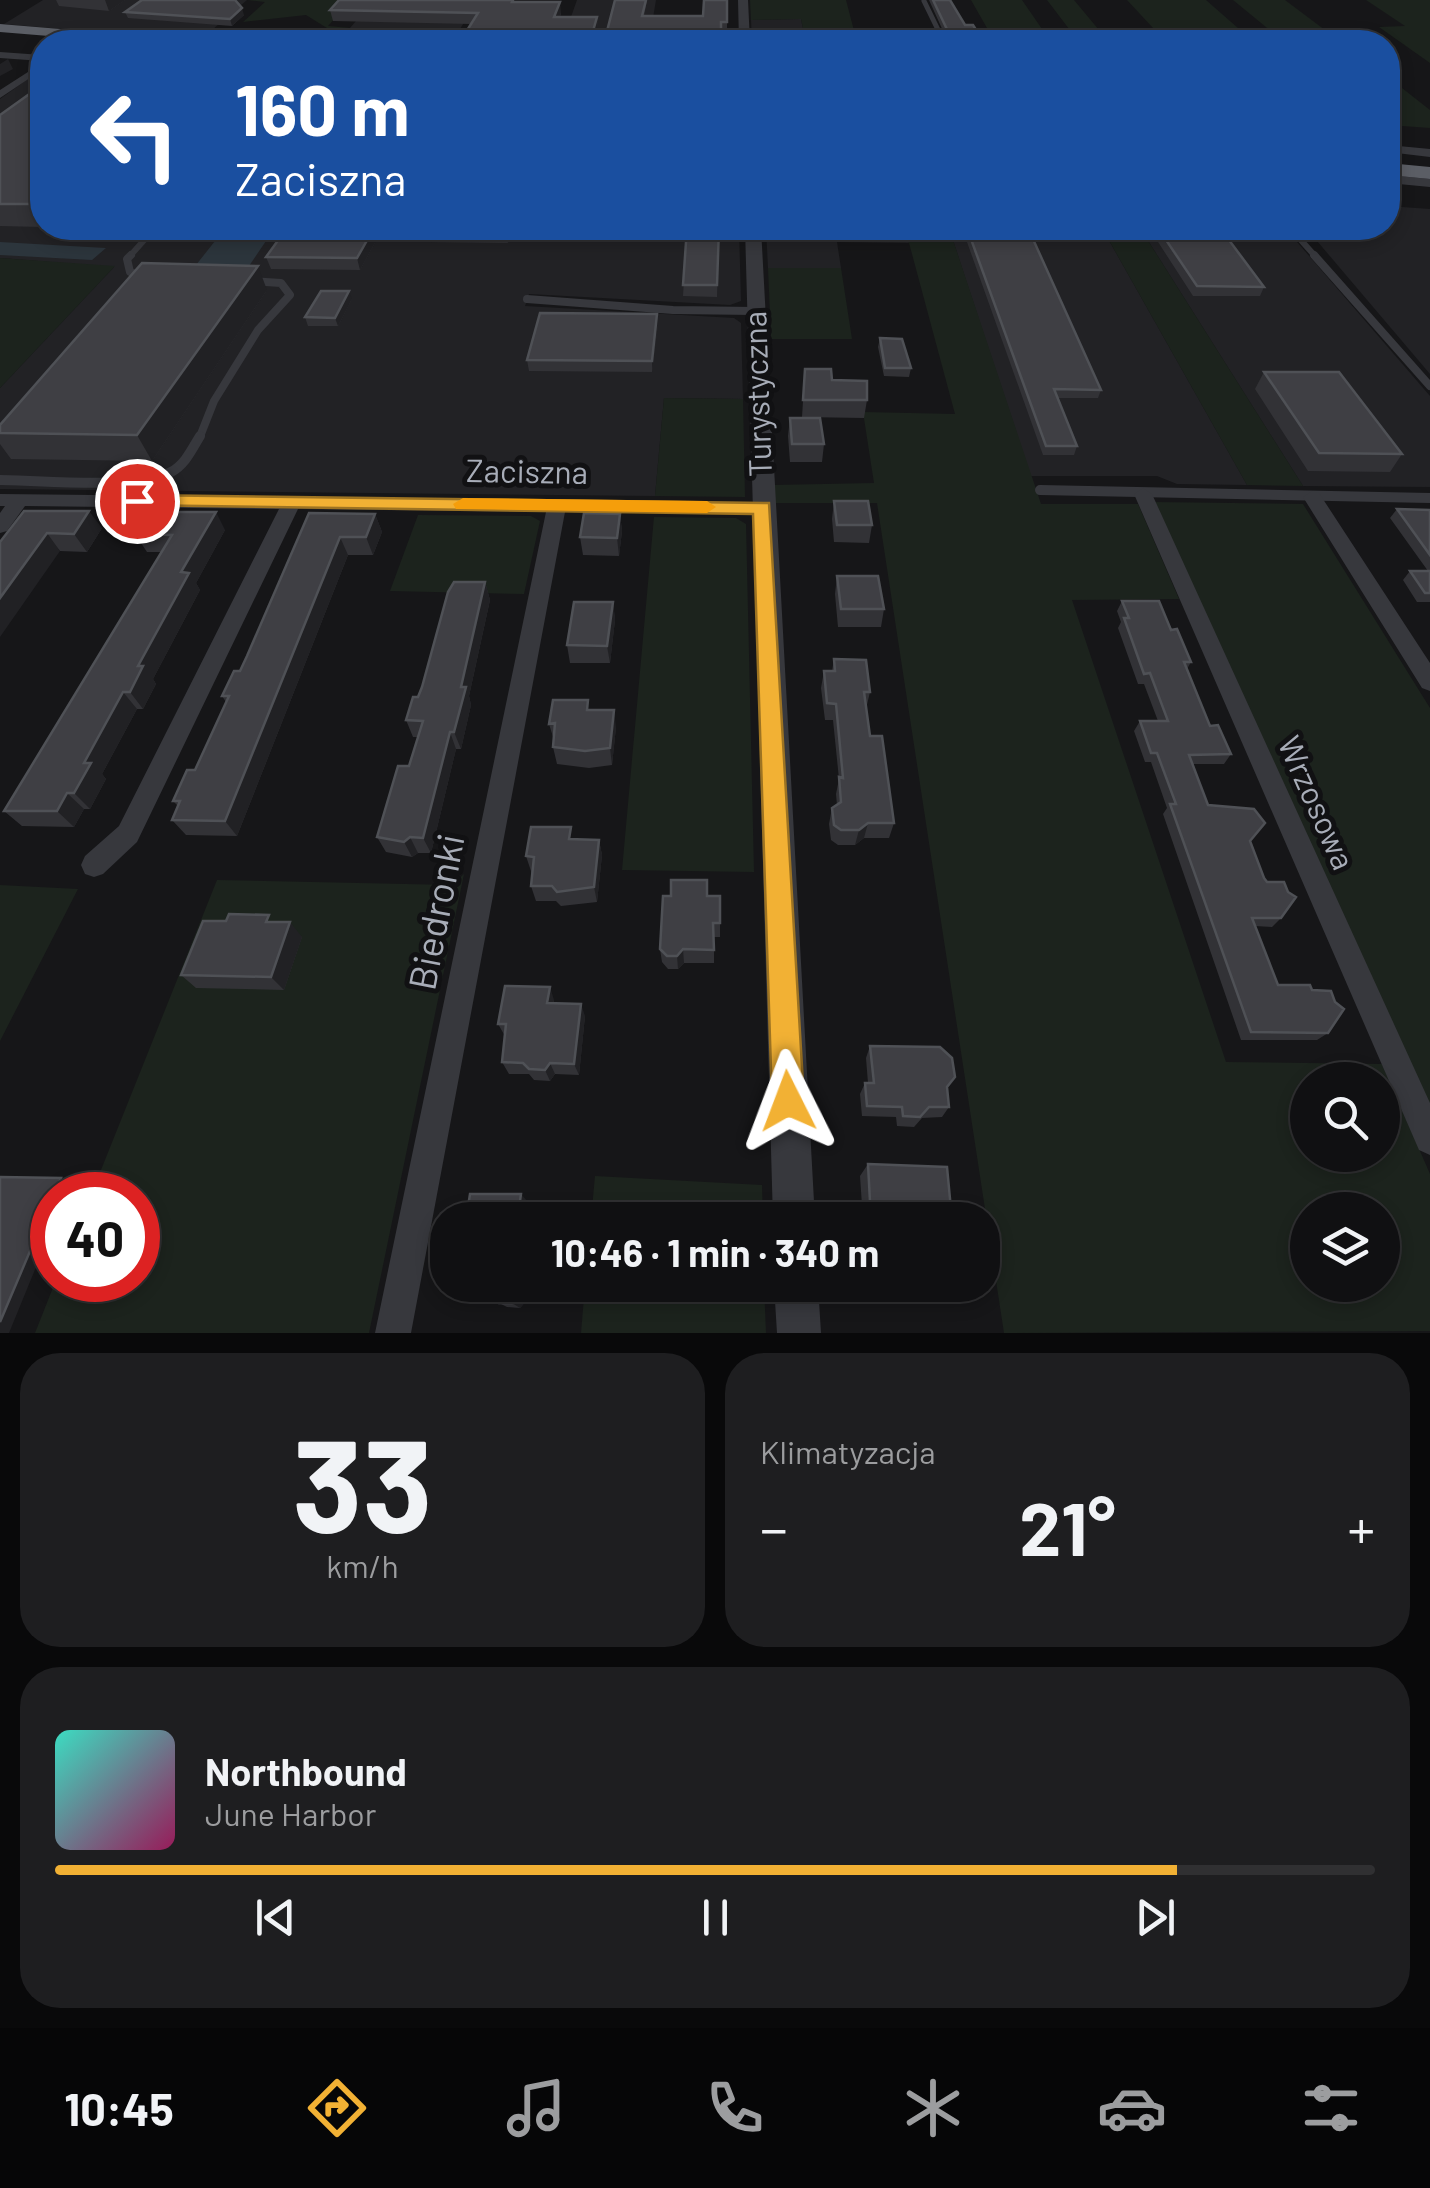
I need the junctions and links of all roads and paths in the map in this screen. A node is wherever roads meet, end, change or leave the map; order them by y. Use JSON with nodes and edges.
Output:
{"nodes":[{"id":1,"x":743,"y":0,"type":"edge"},
{"id":2,"x":924,"y":1,"type":"edge"},
{"id":3,"x":744,"y":30,"type":"edge"},
{"id":4,"x":938,"y":30,"type":"edge"},
{"id":5,"x":0,"y":32,"type":"edge"},
{"id":6,"x":30,"y":34,"type":"edge"},
{"id":7,"x":30,"y":36,"type":"edge"},
{"id":8,"x":0,"y":54,"type":"edge"},
{"id":9,"x":30,"y":57,"type":"edge"},
{"id":10,"x":30,"y":74,"type":"edge"},
{"id":11,"x":0,"y":95,"type":"edge"},
{"id":12,"x":1400,"y":150,"type":"edge"},
{"id":13,"x":1430,"y":152,"type":"edge"},
{"id":14,"x":1400,"y":159,"type":"edge"},
{"id":15,"x":1430,"y":162,"type":"edge"},
{"id":16,"x":1400,"y":170,"type":"edge"},
{"id":17,"x":1430,"y":172,"type":"edge"},
{"id":18,"x":1400,"y":181,"type":"edge"},
{"id":19,"x":1430,"y":183,"type":"edge"},
{"id":20,"x":144,"y":240,"type":"edge"},
{"id":21,"x":753,"y":240,"type":"edge"},
{"id":22,"x":1301,"y":240,"type":"edge"},
{"id":23,"x":138,"y":275,"type":"junction"},
{"id":24,"x":159,"y":279,"type":"edge"},
{"id":25,"x":246,"y":280,"type":"edge"},
{"id":26,"x":129,"y":287,"type":"edge"},
{"id":27,"x":526,"y":299,"type":"dead end"},
{"id":28,"x":756,"y":311,"type":"junction"},
{"id":29,"x":1430,"y":386,"type":"edge"},
{"id":30,"x":0,"y":480,"type":"edge"},
{"id":31,"x":1040,"y":490,"type":"dead end"},
{"id":32,"x":1143,"y":494,"type":"junction"},
{"id":33,"x":1312,"y":497,"type":"junction"},
{"id":34,"x":1430,"y":498,"type":"edge"},
{"id":35,"x":10,"y":500,"type":"edge"},
{"id":36,"x":292,"y":502,"type":"junction"},
{"id":37,"x":557,"y":505,"type":"junction"},
{"id":38,"x":762,"y":508,"type":"junction"},
{"id":39,"x":0,"y":526,"type":"edge"},
{"id":40,"x":1430,"y":682,"type":"edge"},
{"id":41,"x":94,"y":865,"type":"dead end"},
{"id":42,"x":1430,"y":1139,"type":"edge"},
{"id":43,"x":793,"y":1202,"type":"edge"},
{"id":44,"x":797,"y":1302,"type":"edge"},
{"id":45,"x":393,"y":1333,"type":"edge"},
{"id":46,"x":798,"y":1333,"type":"edge"}],
"edges":[{"from":1,"to":3,"type":"street"},
{"from":2,"to":4,"type":"lane"},
{"from":5,"to":6,"type":"highway"},
{"from":5,"to":7,"type":"highway"},
{"from":8,"to":9,"type":"street"},
{"from":10,"to":11,"type":"street"},
{"from":12,"to":13,"type":"street"},
{"from":14,"to":15,"type":"highway"},
{"from":16,"to":17,"type":"highway"},
{"from":18,"to":19,"type":"street"},
{"from":20,"to":23,"type":"lane"},
{"from":21,"to":28,"type":"street","name":"Turystyczna"},
{"from":22,"to":29,"type":"lane"},
{"from":23,"to":24,"type":"lane"},
{"from":23,"to":26,"type":"lane"},
{"from":25,"to":30,"type":"lane"},
{"from":27,"to":28,"type":"lane"},
{"from":28,"to":38,"type":"street","name":"Turystyczna"},
{"from":31,"to":32,"type":"lane"},
{"from":32,"to":33,"type":"lane"},
{"from":32,"to":42,"type":"street","name":"Wrzosowa"},
{"from":33,"to":34,"type":"lane"},
{"from":33,"to":40,"type":"street"},
{"from":35,"to":36,"type":"street","name":"Zaciszna"},
{"from":35,"to":39,"type":"street","name":"Zaciszna"},
{"from":36,"to":37,"type":"street","name":"Zaciszna"},
{"from":36,"to":41,"type":"street"},
{"from":37,"to":38,"type":"street","name":"Zaciszna"},
{"from":37,"to":45,"type":"street","name":"Biedronki"},
{"from":38,"to":43,"type":"street","name":"Turystyczna"},
{"from":44,"to":46,"type":"street"}]}
